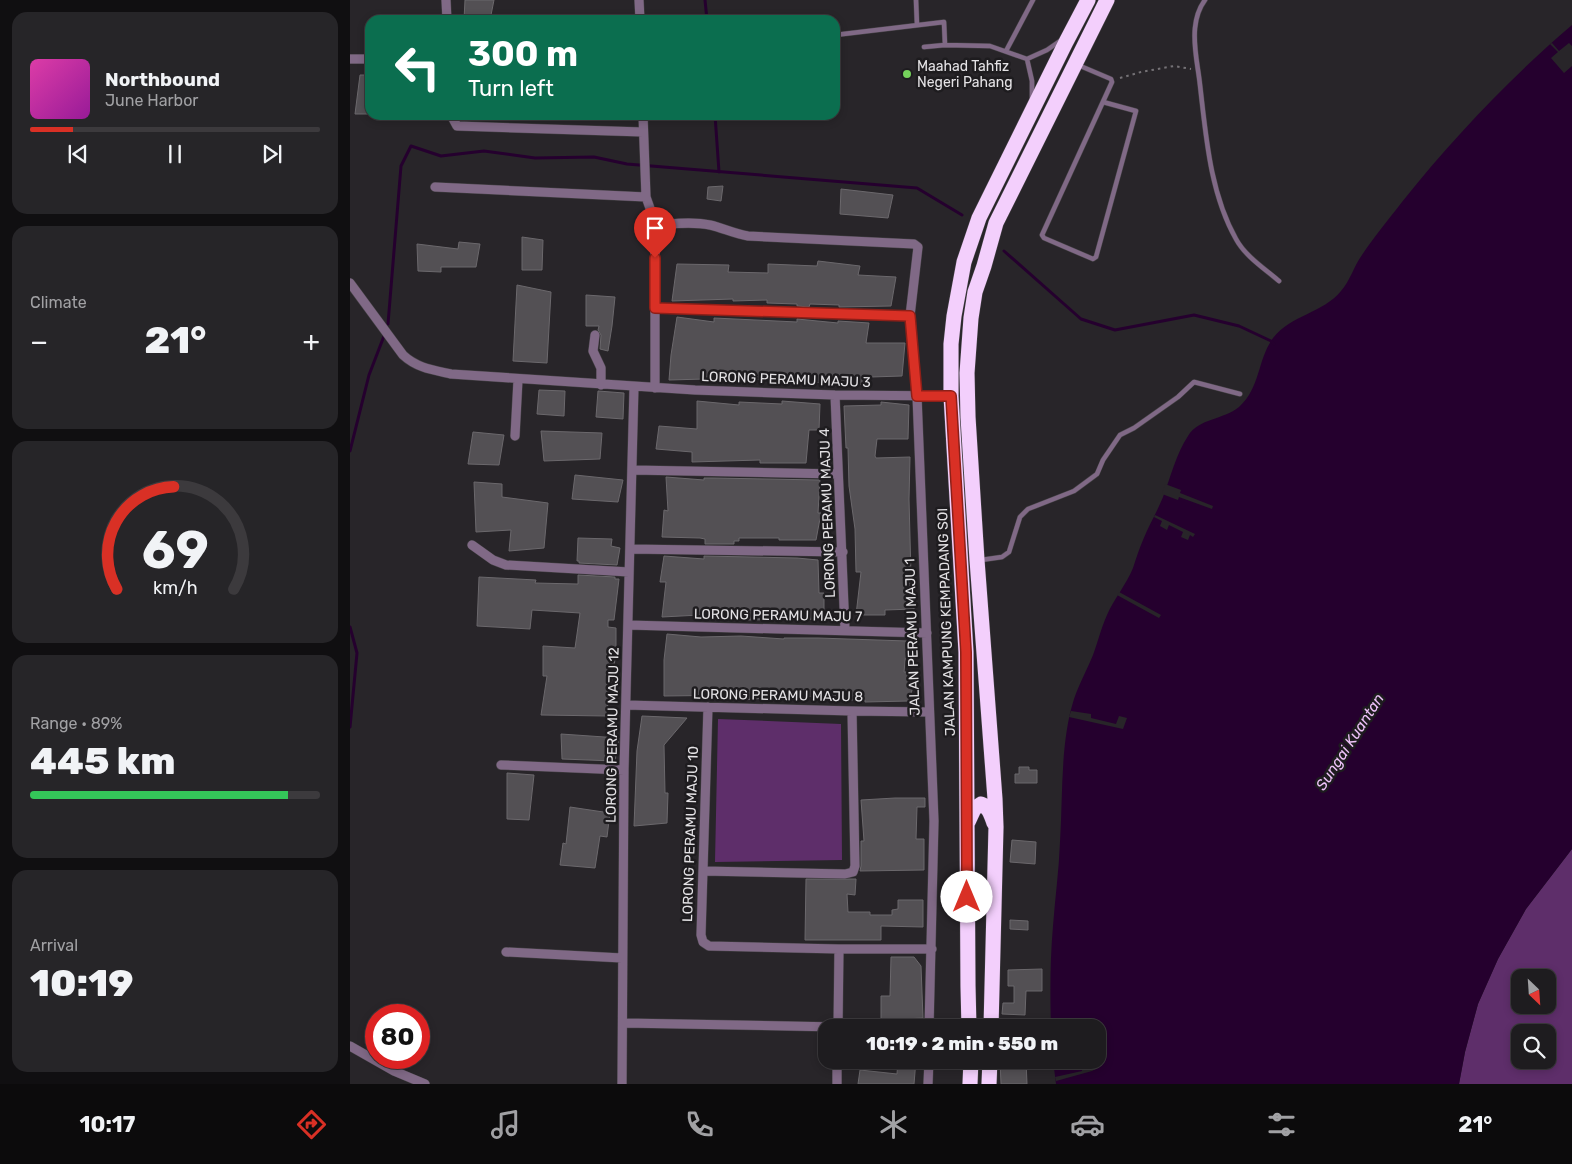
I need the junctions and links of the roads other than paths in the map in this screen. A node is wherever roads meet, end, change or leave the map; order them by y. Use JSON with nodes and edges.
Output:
{"nodes":[{"id":1,"x":446,"y":0,"type":"edge"},
{"id":2,"x":639,"y":0,"type":"edge"},
{"id":3,"x":916,"y":0,"type":"edge"},
{"id":4,"x":1033,"y":0,"type":"edge"},
{"id":5,"x":1088,"y":0,"type":"edge"},
{"id":6,"x":1107,"y":0,"type":"edge"},
{"id":7,"x":1205,"y":0,"type":"edge"},
{"id":8,"x":1081,"y":14,"type":"junction"},
{"id":9,"x":447,"y":15,"type":"edge"},
{"id":10,"x":640,"y":15,"type":"edge"},
{"id":11,"x":917,"y":25,"type":"junction"},
{"id":12,"x":840,"y":34,"type":"edge"},
{"id":13,"x":945,"y":45,"type":"junction"},
{"id":14,"x":924,"y":47,"type":"dead end"},
{"id":15,"x":1006,"y":51,"type":"junction"},
{"id":16,"x":350,"y":59,"type":"edge"},
{"id":17,"x":365,"y":59,"type":"edge"},
{"id":18,"x":1027,"y":59,"type":"junction"},
{"id":19,"x":1075,"y":64,"type":"junction"},
{"id":20,"x":1103,"y":102,"type":"junction"},
{"id":21,"x":1033,"y":108,"type":"junction"},
{"id":22,"x":454,"y":120,"type":"edge"},
{"id":23,"x":643,"y":120,"type":"edge"},
{"id":24,"x":643,"y":132,"type":"junction"},
{"id":25,"x":435,"y":187,"type":"dead end"},
{"id":26,"x":646,"y":197,"type":"junction"},
{"id":27,"x":654,"y":225,"type":"junction"},
{"id":28,"x":1280,"y":282,"type":"dead end"},
{"id":29,"x":350,"y":283,"type":"edge"},
{"id":30,"x":655,"y":308,"type":"junction"},
{"id":31,"x":910,"y":316,"type":"junction"},
{"id":32,"x":595,"y":335,"type":"dead end"},
{"id":33,"x":518,"y":380,"type":"junction"},
{"id":34,"x":601,"y":385,"type":"junction"},
{"id":35,"x":634,"y":387,"type":"junction"},
{"id":36,"x":655,"y":388,"type":"junction"},
{"id":37,"x":1240,"y":394,"type":"dead end"},
{"id":38,"x":835,"y":395,"type":"junction"},
{"id":39,"x":917,"y":396,"type":"junction"},
{"id":40,"x":951,"y":396,"type":"junction"},
{"id":41,"x":515,"y":436,"type":"dead end"},
{"id":42,"x":633,"y":470,"type":"junction"},
{"id":43,"x":838,"y":474,"type":"junction"},
{"id":44,"x":472,"y":545,"type":"dead end"},
{"id":45,"x":630,"y":549,"type":"junction"},
{"id":46,"x":842,"y":552,"type":"junction"},
{"id":47,"x":977,"y":560,"type":"junction"},
{"id":48,"x":629,"y":572,"type":"junction"},
{"id":49,"x":628,"y":625,"type":"junction"},
{"id":50,"x":845,"y":630,"type":"junction"},
{"id":51,"x":927,"y":633,"type":"junction"},
{"id":52,"x":626,"y":705,"type":"junction"},
{"id":53,"x":708,"y":708,"type":"junction"},
{"id":54,"x":852,"y":711,"type":"junction"},
{"id":55,"x":929,"y":712,"type":"junction"},
{"id":56,"x":500,"y":765,"type":"dead end"},
{"id":57,"x":624,"y":770,"type":"junction"},
{"id":58,"x":967,"y":825,"type":"junction"},
{"id":59,"x":996,"y":827,"type":"junction"},
{"id":60,"x":703,"y":871,"type":"junction"},
{"id":61,"x":839,"y":949,"type":"junction"},
{"id":62,"x":932,"y":949,"type":"junction"},
{"id":63,"x":506,"y":952,"type":"dead end"},
{"id":64,"x":622,"y":958,"type":"junction"},
{"id":65,"x":838,"y":1019,"type":"edge"},
{"id":66,"x":929,"y":1019,"type":"edge"},
{"id":67,"x":969,"y":1019,"type":"edge"},
{"id":68,"x":991,"y":1019,"type":"edge"},
{"id":69,"x":624,"y":1022,"type":"junction"},
{"id":70,"x":818,"y":1027,"type":"edge"},
{"id":71,"x":350,"y":1046,"type":"edge"},
{"id":72,"x":837,"y":1069,"type":"edge"},
{"id":73,"x":929,"y":1069,"type":"edge"},
{"id":74,"x":971,"y":1069,"type":"edge"},
{"id":75,"x":990,"y":1069,"type":"edge"},
{"id":76,"x":425,"y":1084,"type":"edge"},
{"id":77,"x":622,"y":1084,"type":"edge"},
{"id":78,"x":837,"y":1084,"type":"edge"},
{"id":79,"x":928,"y":1084,"type":"edge"},
{"id":80,"x":970,"y":1084,"type":"edge"},
{"id":81,"x":989,"y":1084,"type":"edge"}],
"edges":[{"from":1,"to":9,"type":"street"},
{"from":2,"to":10,"type":"street"},
{"from":3,"to":11,"type":"lane"},
{"from":4,"to":15,"type":"lane"},
{"from":5,"to":8,"type":"highway","name":"JALAN KAMPUNG KEMPADANG SOI"},
{"from":6,"to":19,"type":"highway"},
{"from":7,"to":28,"type":"lane"},
{"from":8,"to":18,"type":"lane"},
{"from":8,"to":21,"type":"highway","name":"JALAN KAMPUNG KEMPADANG SOI"},
{"from":11,"to":12,"type":"lane"},
{"from":11,"to":13,"type":"lane"},
{"from":13,"to":14,"type":"lane"},
{"from":13,"to":15,"type":"lane"},
{"from":15,"to":18,"type":"lane"},
{"from":16,"to":17,"type":"street"},
{"from":18,"to":21,"type":"lane"},
{"from":19,"to":20,"type":"lane"},
{"from":19,"to":47,"type":"highway"},
{"from":20,"to":20,"type":"lane"},
{"from":21,"to":40,"type":"highway","name":"JALAN KAMPUNG KEMPADANG SOI"},
{"from":22,"to":24,"type":"street"},
{"from":23,"to":24,"type":"street"},
{"from":24,"to":26,"type":"street"},
{"from":25,"to":26,"type":"street"},
{"from":26,"to":27,"type":"street"},
{"from":27,"to":30,"type":"street"},
{"from":27,"to":31,"type":"street","name":"JALAN PERAMU MAJU 1"},
{"from":29,"to":33,"type":"street","name":"LORONG PERAMU MAJU 3"},
{"from":30,"to":31,"type":"street"},
{"from":30,"to":36,"type":"street"},
{"from":31,"to":39,"type":"street","name":"JALAN PERAMU MAJU 1"},
{"from":32,"to":34,"type":"street"},
{"from":33,"to":34,"type":"street","name":"LORONG PERAMU MAJU 3"},
{"from":33,"to":41,"type":"street"},
{"from":34,"to":35,"type":"street","name":"LORONG PERAMU MAJU 3"},
{"from":35,"to":36,"type":"street","name":"LORONG PERAMU MAJU 3"},
{"from":35,"to":42,"type":"street","name":"LORONG PERAMU MAJU 12"},
{"from":36,"to":38,"type":"street","name":"LORONG PERAMU MAJU 3"},
{"from":37,"to":47,"type":"lane"},
{"from":38,"to":39,"type":"street","name":"LORONG PERAMU MAJU 3"},
{"from":38,"to":43,"type":"street","name":"LORONG PERAMU MAJU 4"},
{"from":39,"to":40,"type":"street","name":"LORONG PERAMU MAJU 3"},
{"from":39,"to":51,"type":"street","name":"JALAN PERAMU MAJU 1"},
{"from":40,"to":58,"type":"highway","name":"JALAN KAMPUNG KEMPADANG SOI"},
{"from":42,"to":43,"type":"street"},
{"from":42,"to":45,"type":"street","name":"LORONG PERAMU MAJU 12"},
{"from":43,"to":46,"type":"street","name":"LORONG PERAMU MAJU 4"},
{"from":44,"to":48,"type":"street"},
{"from":45,"to":46,"type":"street"},
{"from":45,"to":48,"type":"street","name":"LORONG PERAMU MAJU 12"},
{"from":46,"to":50,"type":"street","name":"LORONG PERAMU MAJU 4"},
{"from":47,"to":59,"type":"highway"},
{"from":48,"to":49,"type":"street","name":"LORONG PERAMU MAJU 12"},
{"from":49,"to":50,"type":"street","name":"LORONG PERAMU MAJU 7"},
{"from":49,"to":52,"type":"street","name":"LORONG PERAMU MAJU 12"},
{"from":50,"to":51,"type":"street","name":"LORONG PERAMU MAJU 7"},
{"from":51,"to":55,"type":"street","name":"JALAN PERAMU MAJU 1"},
{"from":52,"to":53,"type":"street","name":"LORONG PERAMU MAJU 8"},
{"from":52,"to":57,"type":"street","name":"LORONG PERAMU MAJU 12"},
{"from":53,"to":54,"type":"street","name":"LORONG PERAMU MAJU 8"},
{"from":53,"to":60,"type":"street","name":"LORONG PERAMU MAJU 10"},
{"from":54,"to":55,"type":"street","name":"LORONG PERAMU MAJU 8"},
{"from":54,"to":60,"type":"street"},
{"from":55,"to":62,"type":"street","name":"JALAN PERAMU MAJU 1"},
{"from":56,"to":57,"type":"street"},
{"from":57,"to":64,"type":"street","name":"LORONG PERAMU MAJU 12"},
{"from":58,"to":59,"type":"highway"},
{"from":58,"to":67,"type":"highway","name":"JALAN KAMPUNG KEMPADANG SOI"},
{"from":59,"to":68,"type":"highway"},
{"from":60,"to":61,"type":"street","name":"LORONG PERAMU MAJU 10"},
{"from":61,"to":62,"type":"street","name":"LORONG PERAMU MAJU 10"},
{"from":61,"to":65,"type":"street"},
{"from":62,"to":66,"type":"street","name":"JALAN PERAMU MAJU 1"},
{"from":63,"to":64,"type":"street"},
{"from":64,"to":69,"type":"street","name":"LORONG PERAMU MAJU 12"},
{"from":69,"to":70,"type":"street"},
{"from":69,"to":77,"type":"street","name":"LORONG PERAMU MAJU 12"},
{"from":71,"to":76,"type":"street"},
{"from":72,"to":78,"type":"street"},
{"from":73,"to":79,"type":"street"},
{"from":74,"to":80,"type":"highway"},
{"from":75,"to":81,"type":"highway"}]}
